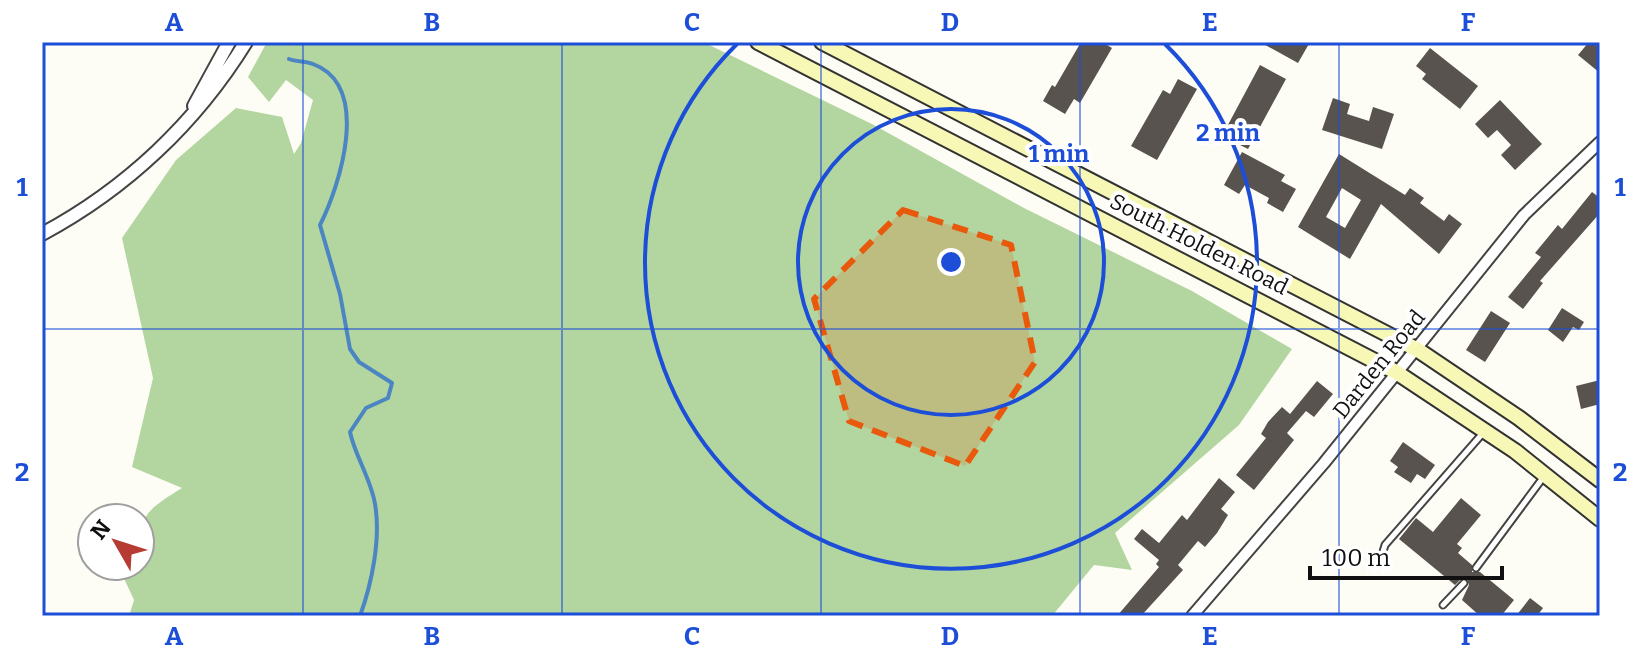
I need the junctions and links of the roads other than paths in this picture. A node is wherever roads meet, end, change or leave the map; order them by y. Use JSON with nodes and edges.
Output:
{"nodes":[{"id":1,"x":229,"y":42,"type":"edge"},
{"id":2,"x":246,"y":42,"type":"edge"},
{"id":3,"x":758,"y":42,"type":"edge"},
{"id":4,"x":822,"y":42,"type":"edge"},
{"id":5,"x":186,"y":120,"type":"junction"},
{"id":6,"x":1600,"y":142,"type":"edge"},
{"id":7,"x":42,"y":234,"type":"edge"},
{"id":8,"x":1418,"y":350,"type":"junction"},
{"id":9,"x":1396,"y":372,"type":"junction"},
{"id":10,"x":1485,"y":430,"type":"junction"},
{"id":11,"x":1546,"y":474,"type":"junction"},
{"id":12,"x":1600,"y":480,"type":"edge"},
{"id":13,"x":1600,"y":519,"type":"edge"},
{"id":14,"x":1382,"y":555,"type":"dead end"},
{"id":15,"x":1476,"y":568,"type":"dead end"},
{"id":16,"x":1464,"y":583,"type":"dead end"},
{"id":17,"x":1443,"y":605,"type":"dead end"},
{"id":18,"x":1192,"y":616,"type":"edge"}],
"edges":[{"from":1,"to":5,"type":"street"},
{"from":2,"to":5,"type":"street"},
{"from":3,"to":9,"type":"main road","name":"South Holden Road"},
{"from":4,"to":8,"type":"main road","name":"South Holden Road"},
{"from":5,"to":7,"type":"street"},
{"from":6,"to":8,"type":"street","name":"Darden Road"},
{"from":8,"to":9,"type":"street","name":"Darden Road"},
{"from":8,"to":12,"type":"main road","name":"South Holden Road"},
{"from":9,"to":10,"type":"main road","name":"South Holden Road"},
{"from":9,"to":18,"type":"street","name":"Darden Road"},
{"from":10,"to":11,"type":"main road","name":"South Holden Road"},
{"from":10,"to":14,"type":"lane"},
{"from":11,"to":13,"type":"main road","name":"South Holden Road"},
{"from":11,"to":15,"type":"lane"},
{"from":16,"to":17,"type":"lane"}]}
